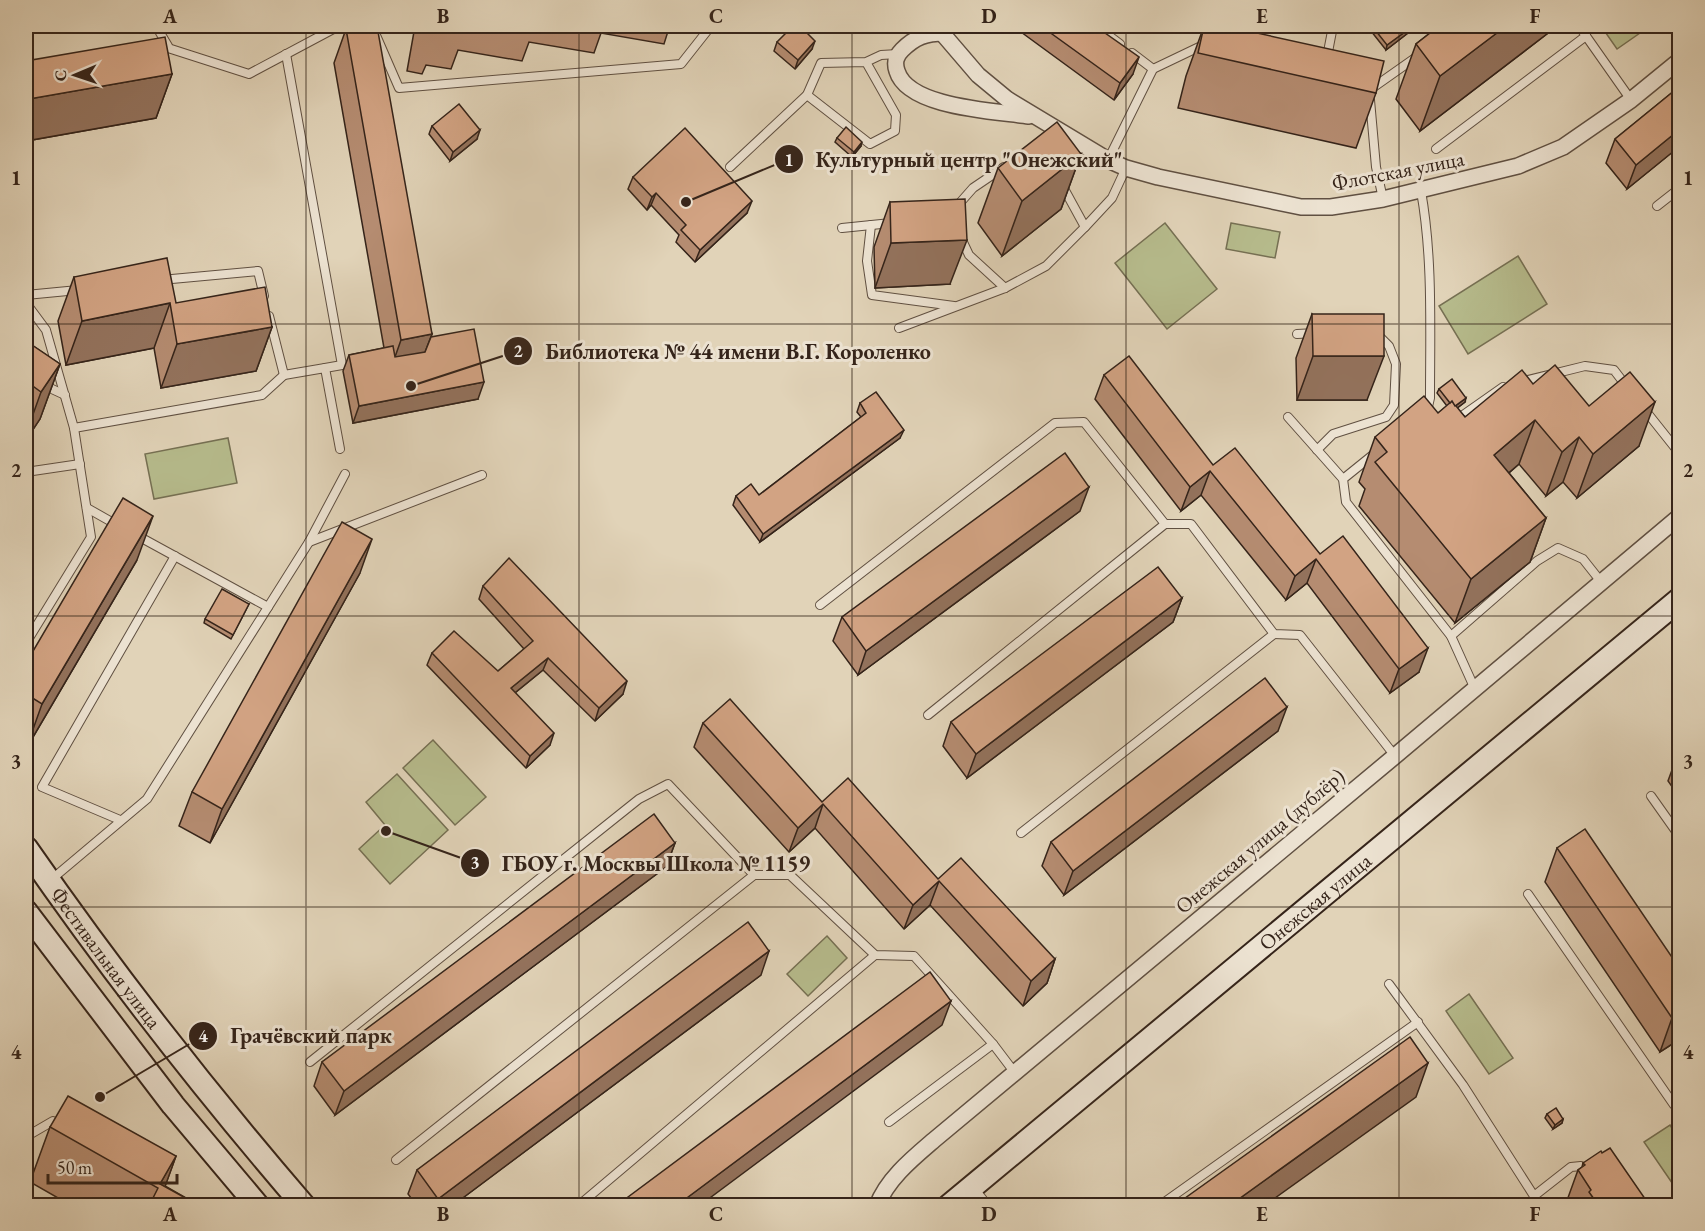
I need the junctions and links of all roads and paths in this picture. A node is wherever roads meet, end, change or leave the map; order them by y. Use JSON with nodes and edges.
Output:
{"nodes":[{"id":1,"x":156,"y":26,"type":"edge"},
{"id":2,"x":339,"y":26,"type":"edge"},
{"id":3,"x":372,"y":26,"type":"edge"},
{"id":4,"x":711,"y":26,"type":"edge"},
{"id":5,"x":1096,"y":26,"type":"edge"},
{"id":6,"x":1333,"y":26,"type":"edge"},
{"id":7,"x":1579,"y":26,"type":"edge"},
{"id":8,"x":943,"y":28,"type":"edge"},
{"id":9,"x":1586,"y":36,"type":"junction"},
{"id":10,"x":168,"y":48,"type":"junction"},
{"id":11,"x":1210,"y":50,"type":"edge"},
{"id":12,"x":146,"y":52,"type":"edge"},
{"id":13,"x":1424,"y":52,"type":"edge"},
{"id":14,"x":286,"y":54,"type":"junction"},
{"id":15,"x":898,"y":54,"type":"junction"},
{"id":16,"x":1680,"y":60,"type":"edge"},
{"id":17,"x":866,"y":62,"type":"junction"},
{"id":18,"x":1324,"y":68,"type":"edge"},
{"id":19,"x":1153,"y":69,"type":"junction"},
{"id":20,"x":1359,"y":88,"type":"edge"},
{"id":21,"x":1369,"y":91,"type":"junction"},
{"id":22,"x":807,"y":95,"type":"junction"},
{"id":23,"x":1631,"y":100,"type":"junction"},
{"id":24,"x":1037,"y":118,"type":"junction"},
{"id":25,"x":1436,"y":149,"type":"dead end"},
{"id":26,"x":1108,"y":160,"type":"junction"},
{"id":27,"x":1017,"y":165,"type":"edge"},
{"id":28,"x":730,"y":167,"type":"dead end"},
{"id":29,"x":1126,"y":168,"type":"junction"},
{"id":30,"x":1057,"y":174,"type":"edge"},
{"id":31,"x":1680,"y":188,"type":"edge"},
{"id":32,"x":1421,"y":190,"type":"junction"},
{"id":33,"x":1383,"y":200,"type":"junction"},
{"id":34,"x":1657,"y":206,"type":"dead end"},
{"id":35,"x":955,"y":209,"type":"edge"},
{"id":36,"x":904,"y":221,"type":"edge"},
{"id":37,"x":871,"y":225,"type":"junction"},
{"id":38,"x":954,"y":226,"type":"edge"},
{"id":39,"x":1085,"y":227,"type":"junction"},
{"id":40,"x":842,"y":228,"type":"dead end"},
{"id":41,"x":152,"y":281,"type":"edge"},
{"id":42,"x":1005,"y":288,"type":"junction"},
{"id":43,"x":83,"y":289,"type":"edge"},
{"id":44,"x":26,"y":295,"type":"edge"},
{"id":45,"x":26,"y":303,"type":"edge"},
{"id":46,"x":956,"y":306,"type":"junction"},
{"id":47,"x":899,"y":328,"type":"dead end"},
{"id":48,"x":1375,"y":332,"type":"edge"},
{"id":49,"x":1330,"y":333,"type":"edge"},
{"id":50,"x":1297,"y":334,"type":"dead end"},
{"id":51,"x":326,"y":368,"type":"junction"},
{"id":52,"x":284,"y":375,"type":"junction"},
{"id":53,"x":26,"y":377,"type":"edge"},
{"id":54,"x":65,"y":395,"type":"junction"},
{"id":55,"x":1635,"y":397,"type":"edge"},
{"id":56,"x":1642,"y":406,"type":"edge"},
{"id":57,"x":1288,"y":417,"type":"dead end"},
{"id":58,"x":1424,"y":424,"type":"edge"},
{"id":59,"x":1448,"y":425,"type":"edge"},
{"id":60,"x":74,"y":428,"type":"junction"},
{"id":61,"x":340,"y":449,"type":"dead end"},
{"id":62,"x":1317,"y":450,"type":"junction"},
{"id":63,"x":1377,"y":452,"type":"dead end"},
{"id":64,"x":1680,"y":454,"type":"edge"},
{"id":65,"x":80,"y":464,"type":"junction"},
{"id":66,"x":26,"y":472,"type":"edge"},
{"id":67,"x":345,"y":474,"type":"dead end"},
{"id":68,"x":482,"y":475,"type":"dead end"},
{"id":69,"x":1343,"y":479,"type":"junction"},
{"id":70,"x":87,"y":508,"type":"junction"},
{"id":71,"x":1680,"y":516,"type":"edge"},
{"id":72,"x":1165,"y":524,"type":"junction"},
{"id":73,"x":309,"y":542,"type":"junction"},
{"id":74,"x":175,"y":556,"type":"junction"},
{"id":75,"x":1602,"y":583,"type":"junction"},
{"id":76,"x":1680,"y":599,"type":"edge"},
{"id":77,"x":820,"y":605,"type":"dead end"},
{"id":78,"x":268,"y":607,"type":"junction"},
{"id":79,"x":1274,"y":634,"type":"junction"},
{"id":80,"x":1451,"y":636,"type":"junction"},
{"id":81,"x":26,"y":643,"type":"edge"},
{"id":82,"x":1474,"y":687,"type":"junction"},
{"id":83,"x":928,"y":715,"type":"dead end"},
{"id":84,"x":1395,"y":756,"type":"junction"},
{"id":85,"x":1651,"y":796,"type":"dead end"},
{"id":86,"x":120,"y":820,"type":"junction"},
{"id":87,"x":1021,"y":833,"type":"dead end"},
{"id":88,"x":1680,"y":837,"type":"edge"},
{"id":89,"x":26,"y":848,"type":"edge"},
{"id":90,"x":754,"y":875,"type":"junction"},
{"id":91,"x":49,"y":882,"type":"junction"},
{"id":92,"x":1528,"y":894,"type":"dead end"},
{"id":93,"x":26,"y":904,"type":"edge"},
{"id":94,"x":26,"y":912,"type":"edge"},
{"id":95,"x":875,"y":955,"type":"junction"},
{"id":96,"x":1389,"y":984,"type":"dead end"},
{"id":97,"x":1418,"y":1022,"type":"junction"},
{"id":98,"x":993,"y":1044,"type":"junction"},
{"id":99,"x":310,"y":1062,"type":"dead end"},
{"id":100,"x":1015,"y":1073,"type":"junction"},
{"id":101,"x":1680,"y":1101,"type":"edge"},
{"id":102,"x":889,"y":1122,"type":"dead end"},
{"id":103,"x":63,"y":1127,"type":"edge"},
{"id":104,"x":26,"y":1141,"type":"edge"},
{"id":105,"x":396,"y":1160,"type":"dead end"},
{"id":106,"x":1596,"y":1179,"type":"edge"},
{"id":107,"x":972,"y":1186,"type":"junction"},
{"id":108,"x":1534,"y":1196,"type":"junction"},
{"id":109,"x":258,"y":1206,"type":"edge"},
{"id":110,"x":304,"y":1206,"type":"edge"},
{"id":111,"x":578,"y":1206,"type":"edge"},
{"id":112,"x":877,"y":1206,"type":"edge"},
{"id":113,"x":948,"y":1206,"type":"edge"},
{"id":114,"x":988,"y":1206,"type":"edge"},
{"id":115,"x":1159,"y":1206,"type":"edge"},
{"id":116,"x":1535,"y":1206,"type":"edge"}],
"edges":[{"from":1,"to":10,"type":"lane"},
{"from":2,"to":14,"type":"lane"},
{"from":3,"to":4,"type":"lane"},
{"from":5,"to":19,"type":"lane"},
{"from":6,"to":18,"type":"lane"},
{"from":7,"to":9,"type":"lane"},
{"from":8,"to":15,"type":"street","name":"Флотская улица"},
{"from":8,"to":24,"type":"street","name":"Флотская улица"},
{"from":9,"to":23,"type":"lane"},
{"from":9,"to":25,"type":"lane"},
{"from":10,"to":12,"type":"lane"},
{"from":10,"to":14,"type":"lane"},
{"from":11,"to":19,"type":"lane"},
{"from":13,"to":21,"type":"lane"},
{"from":14,"to":51,"type":"lane"},
{"from":15,"to":17,"type":"lane"},
{"from":15,"to":24,"type":"street","name":"Флотская улица"},
{"from":16,"to":23,"type":"street","name":"Флотская улица"},
{"from":17,"to":22,"type":"lane"},
{"from":17,"to":22,"type":"lane"},
{"from":19,"to":26,"type":"lane"},
{"from":20,"to":21,"type":"lane"},
{"from":21,"to":33,"type":"lane"},
{"from":22,"to":28,"type":"lane"},
{"from":23,"to":32,"type":"street","name":"Флотская улица"},
{"from":24,"to":26,"type":"street","name":"Флотская улица"},
{"from":26,"to":29,"type":"street","name":"Флотская улица"},
{"from":27,"to":35,"type":"lane"},
{"from":29,"to":33,"type":"street","name":"Флотская улица"},
{"from":29,"to":39,"type":"lane"},
{"from":30,"to":39,"type":"lane"},
{"from":31,"to":34,"type":"lane"},
{"from":32,"to":33,"type":"street","name":"Флотская улица"},
{"from":32,"to":58,"type":"lane"},
{"from":36,"to":37,"type":"lane"},
{"from":37,"to":40,"type":"lane"},
{"from":37,"to":46,"type":"lane"},
{"from":38,"to":42,"type":"lane"},
{"from":39,"to":42,"type":"lane"},
{"from":41,"to":52,"type":"lane"},
{"from":42,"to":46,"type":"lane"},
{"from":43,"to":44,"type":"lane"},
{"from":45,"to":54,"type":"lane"},
{"from":46,"to":47,"type":"lane"},
{"from":48,"to":62,"type":"lane"},
{"from":49,"to":50,"type":"lane"},
{"from":51,"to":52,"type":"lane"},
{"from":51,"to":61,"type":"lane"},
{"from":52,"to":60,"type":"lane"},
{"from":53,"to":54,"type":"lane"},
{"from":54,"to":60,"type":"lane"},
{"from":55,"to":59,"type":"lane"},
{"from":56,"to":64,"type":"lane"},
{"from":57,"to":62,"type":"lane"},
{"from":60,"to":65,"type":"lane"},
{"from":62,"to":69,"type":"lane"},
{"from":63,"to":69,"type":"lane"},
{"from":65,"to":66,"type":"lane"},
{"from":65,"to":70,"type":"lane"},
{"from":67,"to":73,"type":"lane"},
{"from":68,"to":73,"type":"lane"},
{"from":69,"to":80,"type":"lane"},
{"from":70,"to":74,"type":"lane"},
{"from":70,"to":81,"type":"lane"},
{"from":71,"to":75,"type":"street","name":"Онежская улица (дублёр)"},
{"from":72,"to":77,"type":"lane"},
{"from":72,"to":79,"type":"lane"},
{"from":72,"to":83,"type":"lane"},
{"from":73,"to":78,"type":"lane"},
{"from":74,"to":78,"type":"lane"},
{"from":74,"to":86,"type":"lane"},
{"from":75,"to":80,"type":"lane"},
{"from":75,"to":82,"type":"street","name":"Онежская улица (дублёр)"},
{"from":76,"to":107,"type":"main road","name":"Онежская улица"},
{"from":78,"to":86,"type":"lane"},
{"from":79,"to":84,"type":"lane"},
{"from":79,"to":87,"type":"lane"},
{"from":80,"to":82,"type":"lane"},
{"from":82,"to":84,"type":"street","name":"Онежская улица (дублёр)"},
{"from":84,"to":100,"type":"street","name":"Онежская улица (дублёр)"},
{"from":85,"to":88,"type":"lane"},
{"from":86,"to":91,"type":"lane"},
{"from":89,"to":91,"type":"main road","name":"Фестивальная улица"},
{"from":90,"to":95,"type":"lane"},
{"from":90,"to":99,"type":"lane"},
{"from":90,"to":105,"type":"lane"},
{"from":91,"to":93,"type":"main road"},
{"from":91,"to":110,"type":"main road","name":"Фестивальная улица"},
{"from":92,"to":101,"type":"lane"},
{"from":94,"to":109,"type":"main road","name":"Фестивальная улица"},
{"from":95,"to":98,"type":"lane"},
{"from":95,"to":111,"type":"lane"},
{"from":96,"to":97,"type":"lane"},
{"from":97,"to":108,"type":"lane"},
{"from":97,"to":115,"type":"lane"},
{"from":98,"to":100,"type":"lane"},
{"from":98,"to":102,"type":"lane"},
{"from":100,"to":112,"type":"street","name":"Онежская улица (дублёр)"},
{"from":103,"to":104,"type":"lane"},
{"from":106,"to":108,"type":"lane"},
{"from":107,"to":113,"type":"main road","name":"Онежская улица"},
{"from":107,"to":114,"type":"lane"},
{"from":108,"to":116,"type":"lane"}]}
